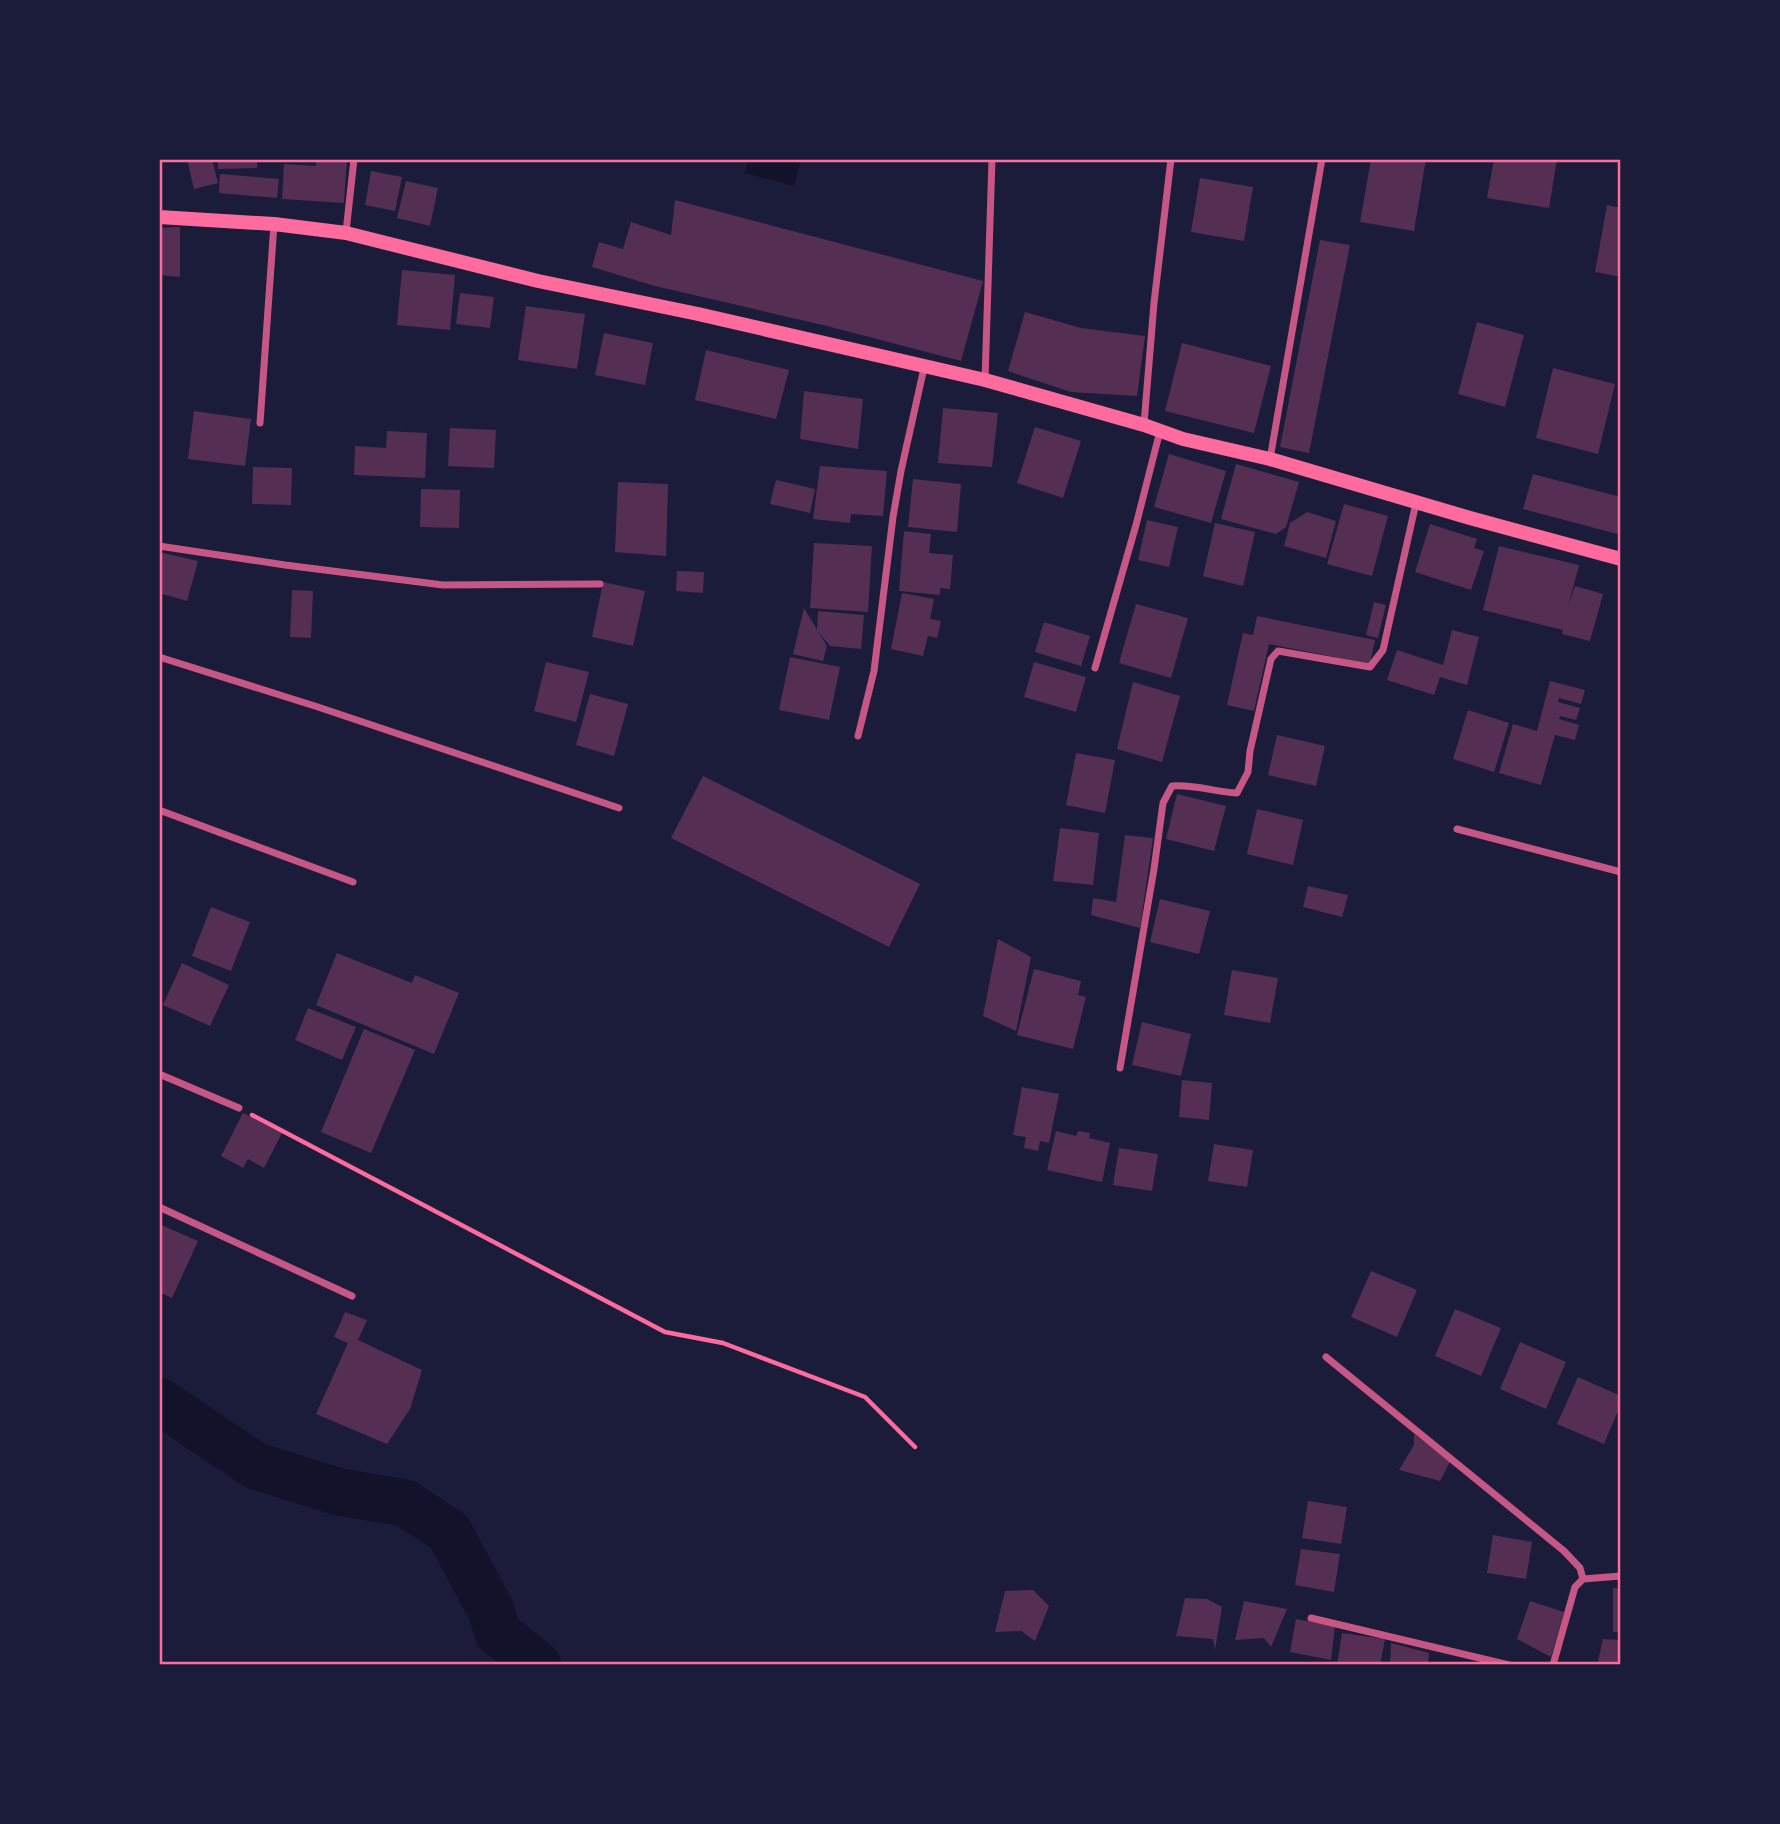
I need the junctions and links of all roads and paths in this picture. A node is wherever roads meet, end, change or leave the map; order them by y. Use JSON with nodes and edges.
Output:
{"nodes":[{"id":1,"x":354,"y":159,"type":"edge"},
{"id":2,"x":992,"y":159,"type":"edge"},
{"id":3,"x":1171,"y":159,"type":"edge"},
{"id":4,"x":1322,"y":159,"type":"edge"},
{"id":5,"x":159,"y":217,"type":"edge"},
{"id":6,"x":274,"y":224,"type":"junction"},
{"id":7,"x":346,"y":233,"type":"junction"},
{"id":8,"x":924,"y":368,"type":"junction"},
{"id":9,"x":985,"y":380,"type":"junction"},
{"id":10,"x":260,"y":423,"type":"dead end"},
{"id":11,"x":1144,"y":425,"type":"junction"},
{"id":12,"x":1160,"y":430,"type":"junction"},
{"id":13,"x":1270,"y":458,"type":"junction"},
{"id":14,"x":1416,"y":502,"type":"junction"},
{"id":15,"x":159,"y":546,"type":"edge"},
{"id":16,"x":1621,"y":559,"type":"edge"},
{"id":17,"x":600,"y":584,"type":"dead end"},
{"id":18,"x":159,"y":657,"type":"edge"},
{"id":19,"x":1095,"y":668,"type":"dead end"},
{"id":20,"x":858,"y":736,"type":"dead end"},
{"id":21,"x":619,"y":808,"type":"dead end"},
{"id":22,"x":159,"y":810,"type":"edge"},
{"id":23,"x":1457,"y":829,"type":"dead end"},
{"id":24,"x":1621,"y":872,"type":"edge"},
{"id":25,"x":353,"y":882,"type":"dead end"},
{"id":26,"x":1120,"y":1068,"type":"dead end"},
{"id":27,"x":159,"y":1074,"type":"edge"},
{"id":28,"x":239,"y":1108,"type":"joint"},
{"id":29,"x":159,"y":1207,"type":"edge"},
{"id":30,"x":352,"y":1296,"type":"dead end"},
{"id":31,"x":1326,"y":1357,"type":"dead end"},
{"id":32,"x":915,"y":1447,"type":"dead end"},
{"id":33,"x":1621,"y":1576,"type":"edge"},
{"id":34,"x":1583,"y":1579,"type":"junction"},
{"id":35,"x":1311,"y":1618,"type":"dead end"},
{"id":36,"x":1509,"y":1665,"type":"edge"},
{"id":37,"x":1553,"y":1665,"type":"edge"}],
"edges":[{"from":1,"to":7,"type":"street"},
{"from":2,"to":9,"type":"street"},
{"from":3,"to":11,"type":"street"},
{"from":4,"to":13,"type":"street"},
{"from":5,"to":6,"type":"main road"},
{"from":6,"to":7,"type":"main road"},
{"from":6,"to":10,"type":"street"},
{"from":7,"to":8,"type":"main road"},
{"from":8,"to":9,"type":"main road"},
{"from":8,"to":20,"type":"street"},
{"from":9,"to":11,"type":"main road"},
{"from":11,"to":12,"type":"main road"},
{"from":12,"to":13,"type":"main road"},
{"from":12,"to":19,"type":"street"},
{"from":13,"to":14,"type":"main road"},
{"from":14,"to":16,"type":"main road"},
{"from":14,"to":26,"type":"street"},
{"from":15,"to":17,"type":"street"},
{"from":18,"to":21,"type":"street"},
{"from":22,"to":25,"type":"street"},
{"from":23,"to":24,"type":"street"},
{"from":27,"to":28,"type":"street"},
{"from":28,"to":32,"type":"path"},
{"from":29,"to":30,"type":"street"},
{"from":31,"to":34,"type":"street"},
{"from":33,"to":34,"type":"street"},
{"from":34,"to":37,"type":"street"},
{"from":35,"to":36,"type":"street"}]}
